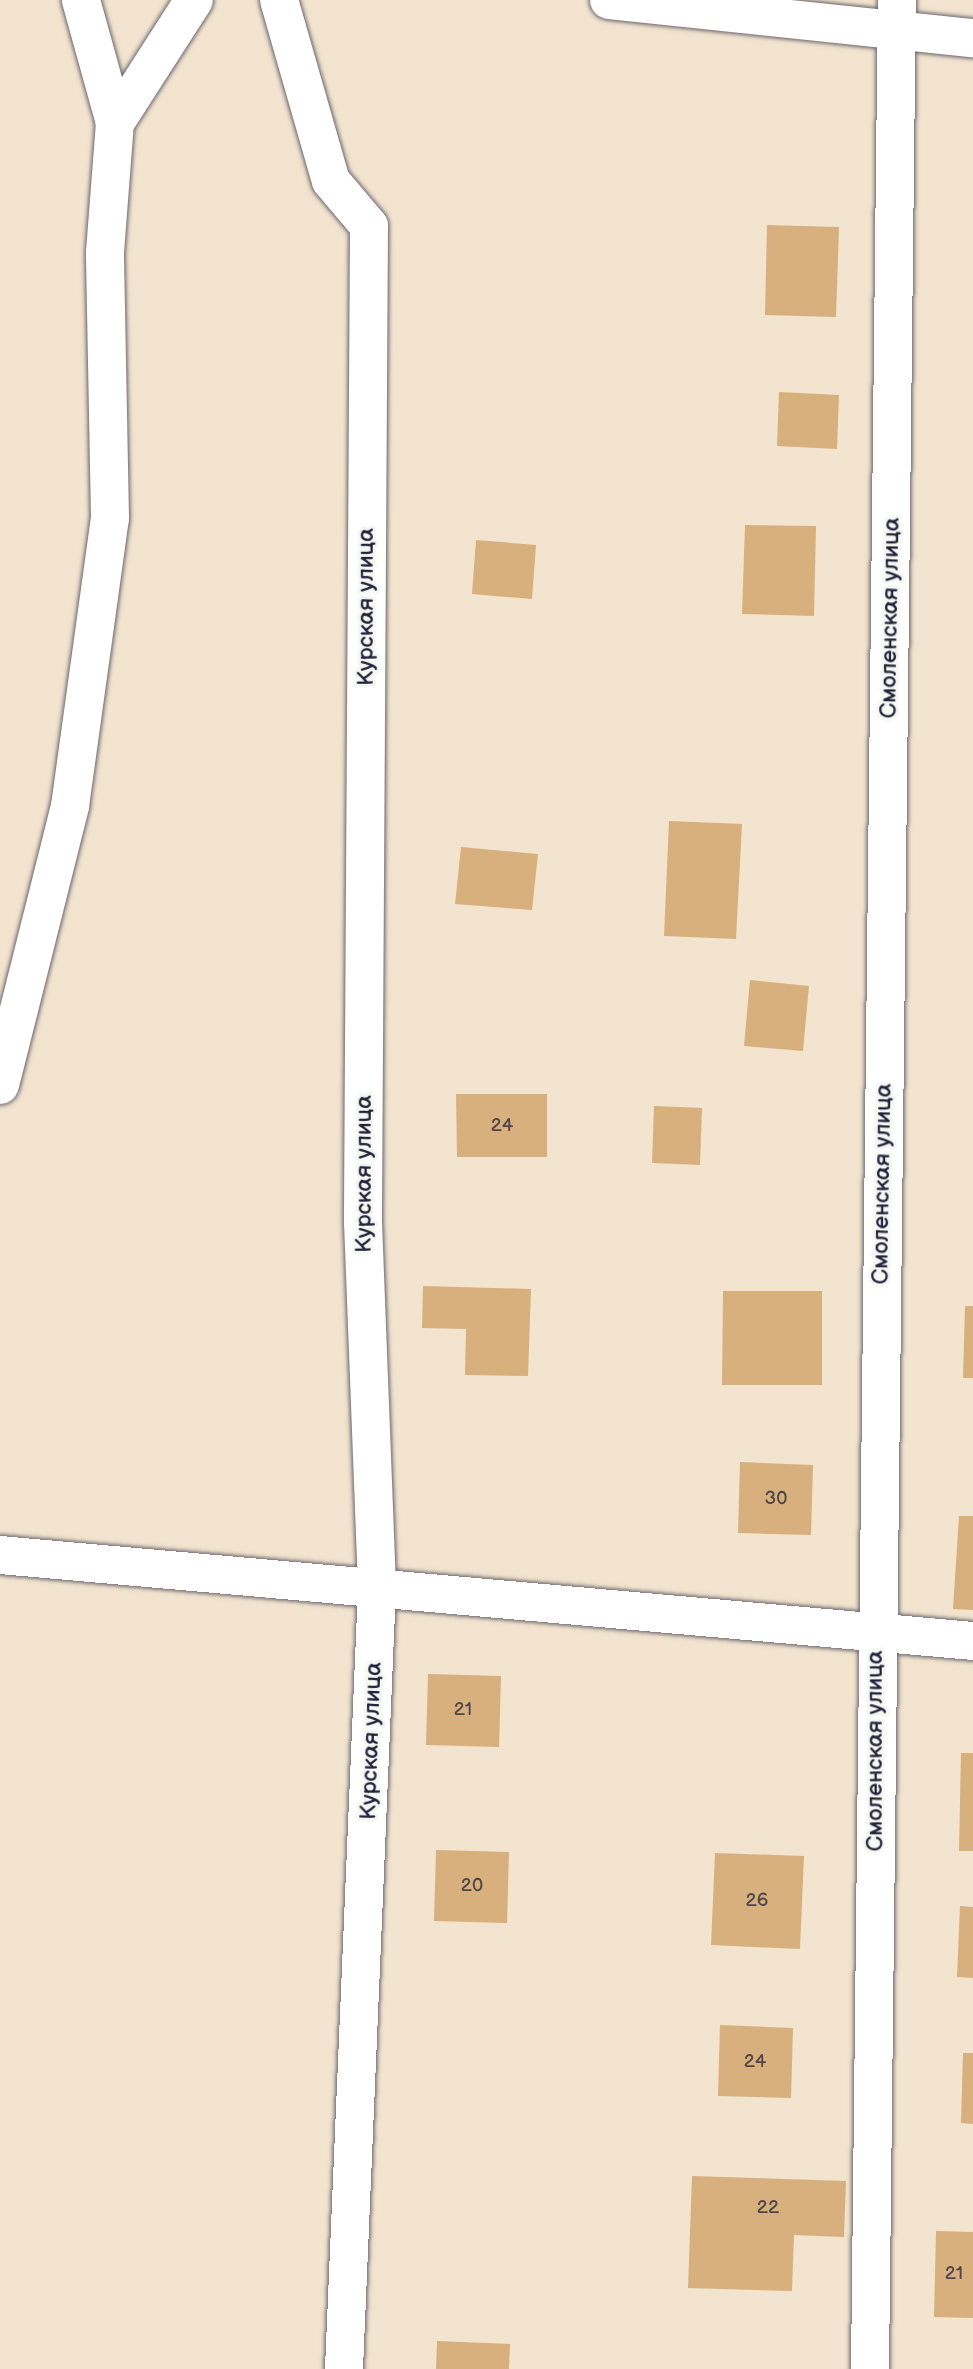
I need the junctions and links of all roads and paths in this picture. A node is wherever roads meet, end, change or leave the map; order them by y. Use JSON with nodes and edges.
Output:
{"nodes":[{"id":1,"x":81,"y":0,"type":"edge"},
{"id":2,"x":194,"y":0,"type":"edge"},
{"id":3,"x":279,"y":0,"type":"edge"},
{"id":4,"x":609,"y":0,"type":"edge"},
{"id":5,"x":897,"y":17,"type":"edge"},
{"id":6,"x":973,"y":38,"type":"edge"},
{"id":7,"x":115,"y":123,"type":"junction"},
{"id":8,"x":0,"y":1085,"type":"edge"},
{"id":9,"x":0,"y":1555,"type":"edge"},
{"id":10,"x":377,"y":1588,"type":"junction"},
{"id":11,"x":876,"y":1633,"type":"junction"},
{"id":12,"x":973,"y":1641,"type":"edge"},
{"id":13,"x":344,"y":2369,"type":"edge"},
{"id":14,"x":870,"y":2369,"type":"edge"}],
"edges":[{"from":1,"to":7,"type":"street"},
{"from":2,"to":7,"type":"street"},
{"from":3,"to":10,"type":"street","name":"Курская улица"},
{"from":4,"to":5,"type":"street"},
{"from":5,"to":6,"type":"street"},
{"from":5,"to":11,"type":"street","name":"Смоленская улица"},
{"from":7,"to":8,"type":"street"},
{"from":9,"to":10,"type":"street"},
{"from":10,"to":11,"type":"street"},
{"from":10,"to":13,"type":"street","name":"Курская улица"},
{"from":11,"to":12,"type":"street"},
{"from":11,"to":14,"type":"street","name":"Смоленская улица"}]}
